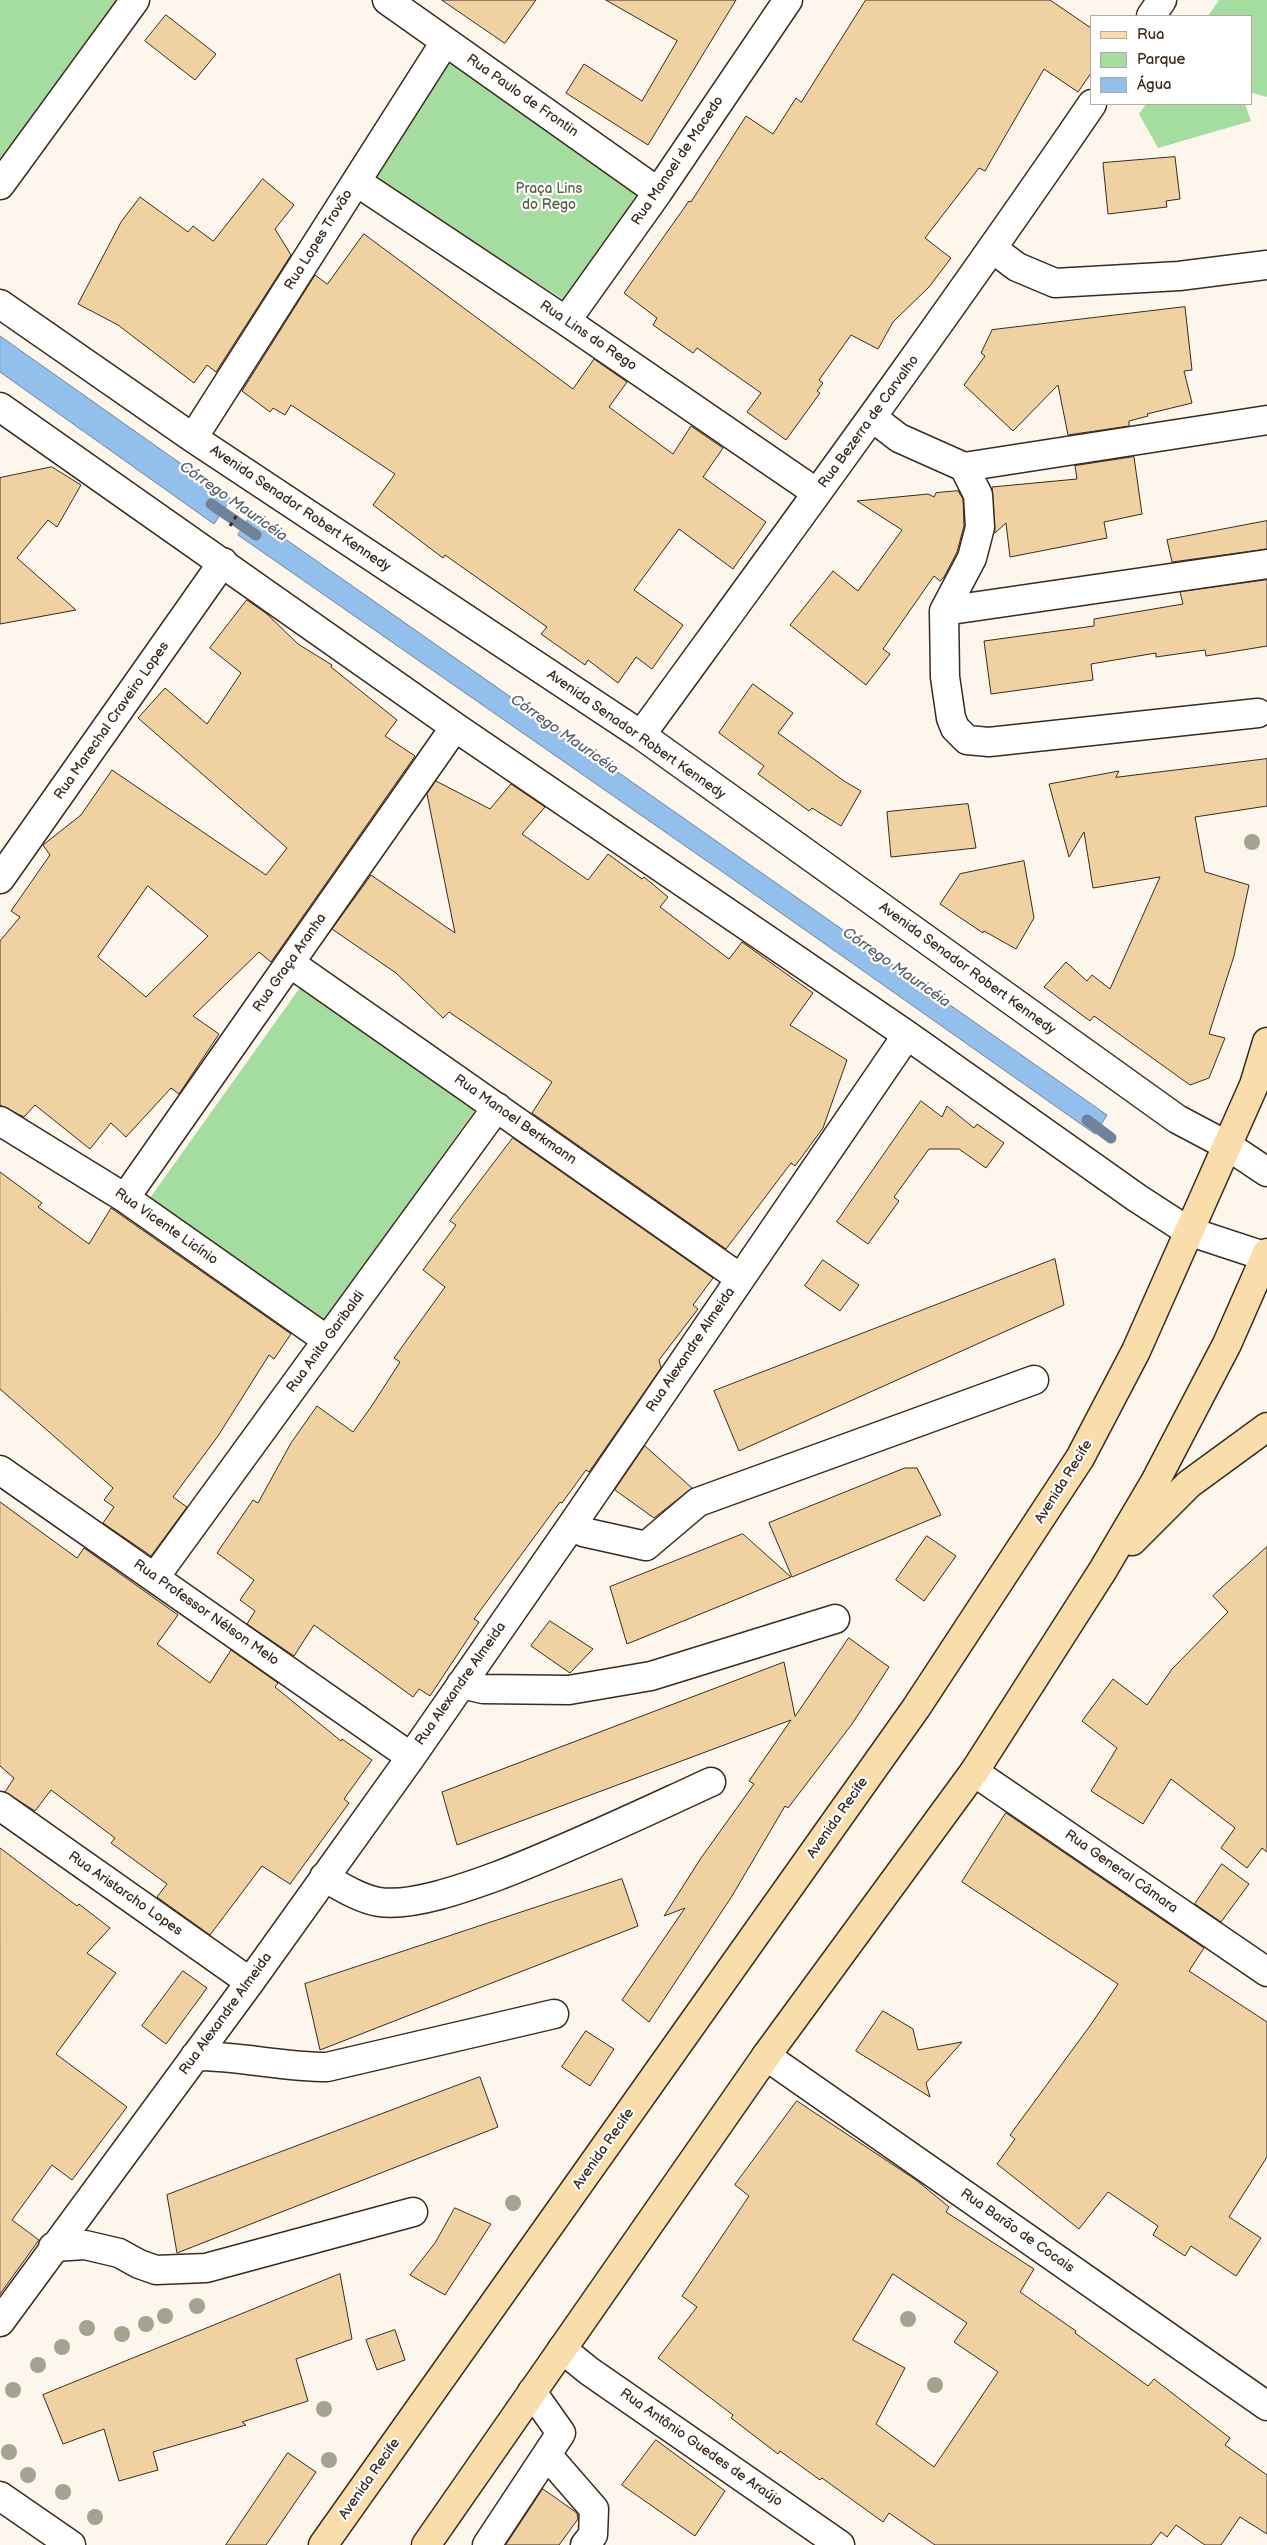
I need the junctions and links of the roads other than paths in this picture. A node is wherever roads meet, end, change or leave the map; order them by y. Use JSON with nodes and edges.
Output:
{"nodes":[{"id":1,"x":135,"y":0,"type":"edge"},
{"id":2,"x":388,"y":0,"type":"edge"},
{"id":3,"x":788,"y":0,"type":"edge"},
{"id":4,"x":1162,"y":0,"type":"edge"},
{"id":5,"x":1152,"y":15,"type":"edge"},
{"id":6,"x":445,"y":42,"type":"junction"},
{"id":7,"x":1091,"y":105,"type":"edge"},
{"id":8,"x":357,"y":182,"type":"junction"},
{"id":9,"x":0,"y":185,"type":"edge"},
{"id":10,"x":658,"y":192,"type":"junction"},
{"id":11,"x":993,"y":249,"type":"junction"},
{"id":12,"x":1267,"y":264,"type":"edge"},
{"id":13,"x":0,"y":304,"type":"edge"},
{"id":14,"x":566,"y":321,"type":"junction"},
{"id":15,"x":0,"y":407,"type":"edge"},
{"id":16,"x":873,"y":418,"type":"junction"},
{"id":17,"x":1267,"y":420,"type":"edge"},
{"id":18,"x":193,"y":438,"type":"junction"},
{"id":19,"x":964,"y":468,"type":"junction"},
{"id":20,"x":817,"y":493,"type":"junction"},
{"id":21,"x":223,"y":562,"type":"junction"},
{"id":22,"x":1267,"y":564,"type":"edge"},
{"id":23,"x":944,"y":611,"type":"junction"},
{"id":24,"x":1258,"y":713,"type":"dead end"},
{"id":25,"x":455,"y":727,"type":"junction"},
{"id":26,"x":641,"y":735,"type":"junction"},
{"id":27,"x":0,"y":879,"type":"edge"},
{"id":28,"x":290,"y":963,"type":"junction"},
{"id":29,"x":907,"y":1035,"type":"junction"},
{"id":30,"x":1267,"y":1042,"type":"edge"},
{"id":31,"x":497,"y":1106,"type":"junction"},
{"id":32,"x":0,"y":1122,"type":"edge"},
{"id":33,"x":1228,"y":1146,"type":"junction"},
{"id":34,"x":1267,"y":1172,"type":"edge"},
{"id":35,"x":125,"y":1198,"type":"junction"},
{"id":36,"x":1188,"y":1232,"type":"junction"},
{"id":37,"x":1266,"y":1255,"type":"edge"},
{"id":38,"x":740,"y":1278,"type":"junction"},
{"id":39,"x":327,"y":1340,"type":"junction"},
{"id":40,"x":1034,"y":1380,"type":"dead end"},
{"id":41,"x":1267,"y":1427,"type":"edge"},
{"id":42,"x":0,"y":1470,"type":"edge"},
{"id":43,"x":578,"y":1529,"type":"junction"},
{"id":44,"x":1103,"y":1570,"type":"junction"},
{"id":45,"x":155,"y":1577,"type":"junction"},
{"id":46,"x":835,"y":1619,"type":"dead end"},
{"id":47,"x":472,"y":1686,"type":"junction"},
{"id":48,"x":411,"y":1757,"type":"junction"},
{"id":49,"x":974,"y":1772,"type":"junction"},
{"id":50,"x":711,"y":1782,"type":"dead end"},
{"id":51,"x":1,"y":1809,"type":"edge"},
{"id":52,"x":335,"y":1883,"type":"junction"},
{"id":53,"x":1267,"y":1972,"type":"edge"},
{"id":54,"x":250,"y":1982,"type":"junction"},
{"id":55,"x":554,"y":2014,"type":"dead end"},
{"id":56,"x":195,"y":2056,"type":"junction"},
{"id":57,"x":766,"y":2056,"type":"junction"},
{"id":58,"x":413,"y":2212,"type":"dead end"},
{"id":59,"x":53,"y":2248,"type":"junction"},
{"id":60,"x":0,"y":2322,"type":"edge"},
{"id":61,"x":562,"y":2349,"type":"junction"},
{"id":62,"x":532,"y":2392,"type":"junction"},
{"id":63,"x":1267,"y":2406,"type":"edge"},
{"id":64,"x":547,"y":2455,"type":"junction"},
{"id":65,"x":0,"y":2496,"type":"edge"},
{"id":66,"x":39,"y":2536,"type":"edge"},
{"id":67,"x":71,"y":2545,"type":"edge"},
{"id":68,"x":323,"y":2545,"type":"edge"},
{"id":69,"x":426,"y":2545,"type":"edge"},
{"id":70,"x":487,"y":2545,"type":"edge"},
{"id":71,"x":585,"y":2545,"type":"edge"},
{"id":72,"x":840,"y":2545,"type":"edge"}],
"edges":[{"from":1,"to":9,"type":"street"},
{"from":2,"to":6,"type":"street","name":"Rua Paulo de Frontin"},
{"from":3,"to":10,"type":"street","name":"Rua Manoel de Macedo"},
{"from":4,"to":5,"type":"street"},
{"from":6,"to":8,"type":"street","name":"Rua Lopes Trovão"},
{"from":6,"to":10,"type":"street","name":"Rua Paulo de Frontin"},
{"from":7,"to":11,"type":"street","name":"Rua Bezerra de Carvalho"},
{"from":8,"to":14,"type":"street","name":"Rua Lins do Rego"},
{"from":8,"to":18,"type":"street","name":"Rua Lopes Trovão"},
{"from":10,"to":14,"type":"street","name":"Rua Manoel de Macedo"},
{"from":11,"to":12,"type":"street"},
{"from":11,"to":16,"type":"street","name":"Rua Bezerra de Carvalho"},
{"from":13,"to":18,"type":"street","name":"Avenida Senador Robert Kennedy"},
{"from":14,"to":20,"type":"street","name":"Rua Lins do Rego"},
{"from":15,"to":21,"type":"street"},
{"from":16,"to":19,"type":"street"},
{"from":16,"to":20,"type":"street","name":"Rua Bezerra de Carvalho"},
{"from":17,"to":19,"type":"street"},
{"from":18,"to":26,"type":"street","name":"Avenida Senador Robert Kennedy"},
{"from":19,"to":23,"type":"street"},
{"from":20,"to":26,"type":"street","name":"Rua Bezerra de Carvalho"},
{"from":21,"to":25,"type":"street"},
{"from":21,"to":27,"type":"street","name":"Rua Marechal Craveiro Lopes"},
{"from":22,"to":23,"type":"street"},
{"from":23,"to":24,"type":"street"},
{"from":25,"to":28,"type":"street","name":"Rua Graça Aranha"},
{"from":25,"to":29,"type":"street"},
{"from":26,"to":33,"type":"street","name":"Avenida Senador Robert Kennedy"},
{"from":28,"to":31,"type":"street","name":"Rua Manoel Berkmann"},
{"from":28,"to":35,"type":"street","name":"Rua Graça Aranha"},
{"from":29,"to":36,"type":"street"},
{"from":29,"to":38,"type":"street","name":"Rua Alexandre Almeida"},
{"from":30,"to":33,"type":"main road","name":"Avenida Recife"},
{"from":31,"to":38,"type":"street","name":"Rua Manoel Berkmann"},
{"from":31,"to":39,"type":"street","name":"Rua Anita Garibaldi"},
{"from":32,"to":35,"type":"street","name":"Rua Vicente Licínio"},
{"from":33,"to":34,"type":"street","name":"Avenida Senador Robert Kennedy"},
{"from":33,"to":36,"type":"main road","name":"Avenida Recife"},
{"from":35,"to":39,"type":"street","name":"Rua Vicente Licínio"},
{"from":36,"to":37,"type":"street"},
{"from":36,"to":68,"type":"main road","name":"Avenida Recife"},
{"from":37,"to":44,"type":"main road"},
{"from":38,"to":43,"type":"street","name":"Rua Alexandre Almeida"},
{"from":39,"to":45,"type":"street","name":"Rua Anita Garibaldi"},
{"from":40,"to":43,"type":"street"},
{"from":41,"to":44,"type":"main road"},
{"from":42,"to":45,"type":"street","name":"Rua Professor Nélson Melo"},
{"from":43,"to":47,"type":"street","name":"Rua Alexandre Almeida"},
{"from":44,"to":49,"type":"main road"},
{"from":45,"to":48,"type":"street","name":"Rua Professor Nélson Melo"},
{"from":46,"to":47,"type":"street"},
{"from":47,"to":48,"type":"street","name":"Rua Alexandre Almeida"},
{"from":48,"to":52,"type":"street","name":"Rua Alexandre Almeida"},
{"from":49,"to":53,"type":"street","name":"Rua General Câmara"},
{"from":49,"to":57,"type":"main road"},
{"from":50,"to":52,"type":"street"},
{"from":51,"to":54,"type":"street","name":"Rua Aristarcho Lopes"},
{"from":52,"to":54,"type":"street","name":"Rua Alexandre Almeida"},
{"from":54,"to":56,"type":"street","name":"Rua Alexandre Almeida"},
{"from":55,"to":56,"type":"street"},
{"from":56,"to":59,"type":"street","name":"Rua Alexandre Almeida"},
{"from":57,"to":61,"type":"main road"},
{"from":57,"to":63,"type":"street","name":"Rua Barão de Cocais"},
{"from":58,"to":59,"type":"street"},
{"from":59,"to":60,"type":"street","name":"Rua Alexandre Almeida"},
{"from":61,"to":62,"type":"main road"},
{"from":61,"to":72,"type":"street","name":"Rua Antônio Guedes de Araújo"},
{"from":62,"to":64,"type":"street"},
{"from":62,"to":69,"type":"main road"},
{"from":64,"to":70,"type":"street"},
{"from":64,"to":71,"type":"street"},
{"from":65,"to":66,"type":"street"},
{"from":66,"to":67,"type":"street"}]}
